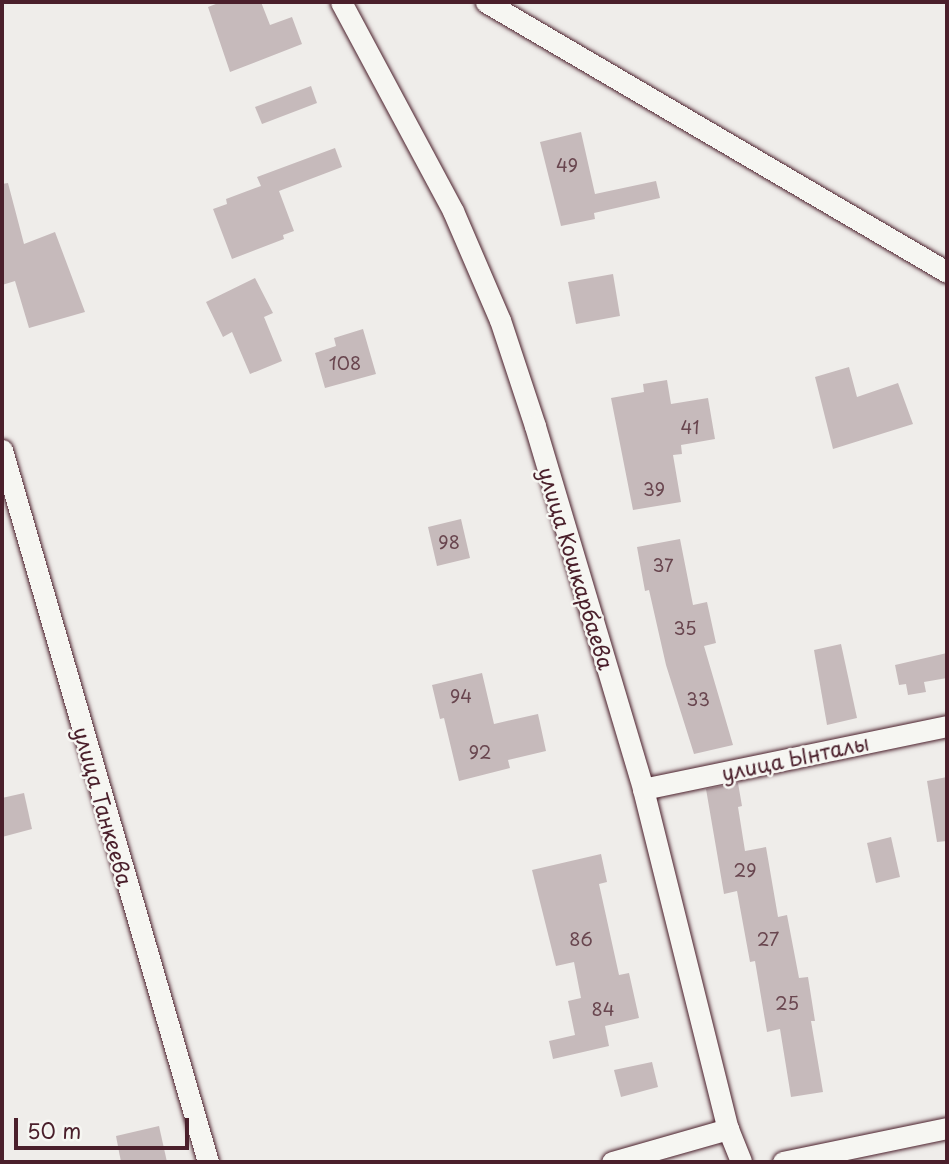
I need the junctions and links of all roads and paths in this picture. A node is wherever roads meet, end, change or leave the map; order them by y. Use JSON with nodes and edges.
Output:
{"nodes":[{"id":1,"x":341,"y":2,"type":"edge"},
{"id":2,"x":486,"y":2,"type":"edge"},
{"id":3,"x":947,"y":272,"type":"edge"},
{"id":4,"x":2,"y":450,"type":"edge"},
{"id":5,"x":947,"y":726,"type":"edge"},
{"id":6,"x":643,"y":789,"type":"junction"},
{"id":7,"x":947,"y":1128,"type":"edge"},
{"id":8,"x":729,"y":1129,"type":"junction"},
{"id":9,"x":208,"y":1162,"type":"edge"},
{"id":10,"x":612,"y":1162,"type":"edge"},
{"id":11,"x":741,"y":1162,"type":"edge"},
{"id":12,"x":783,"y":1162,"type":"edge"}],
"edges":[{"from":1,"to":6,"type":"street","name":"улица Кошкарбаева"},
{"from":2,"to":3,"type":"street"},
{"from":4,"to":9,"type":"street","name":"улица Танкеева"},
{"from":5,"to":6,"type":"street","name":"улица Ынталы"},
{"from":6,"to":8,"type":"street","name":"улица Кошкарбаева"},
{"from":7,"to":12,"type":"street"},
{"from":8,"to":10,"type":"street"},
{"from":8,"to":11,"type":"street","name":"улица Кошкарбаева"}]}
